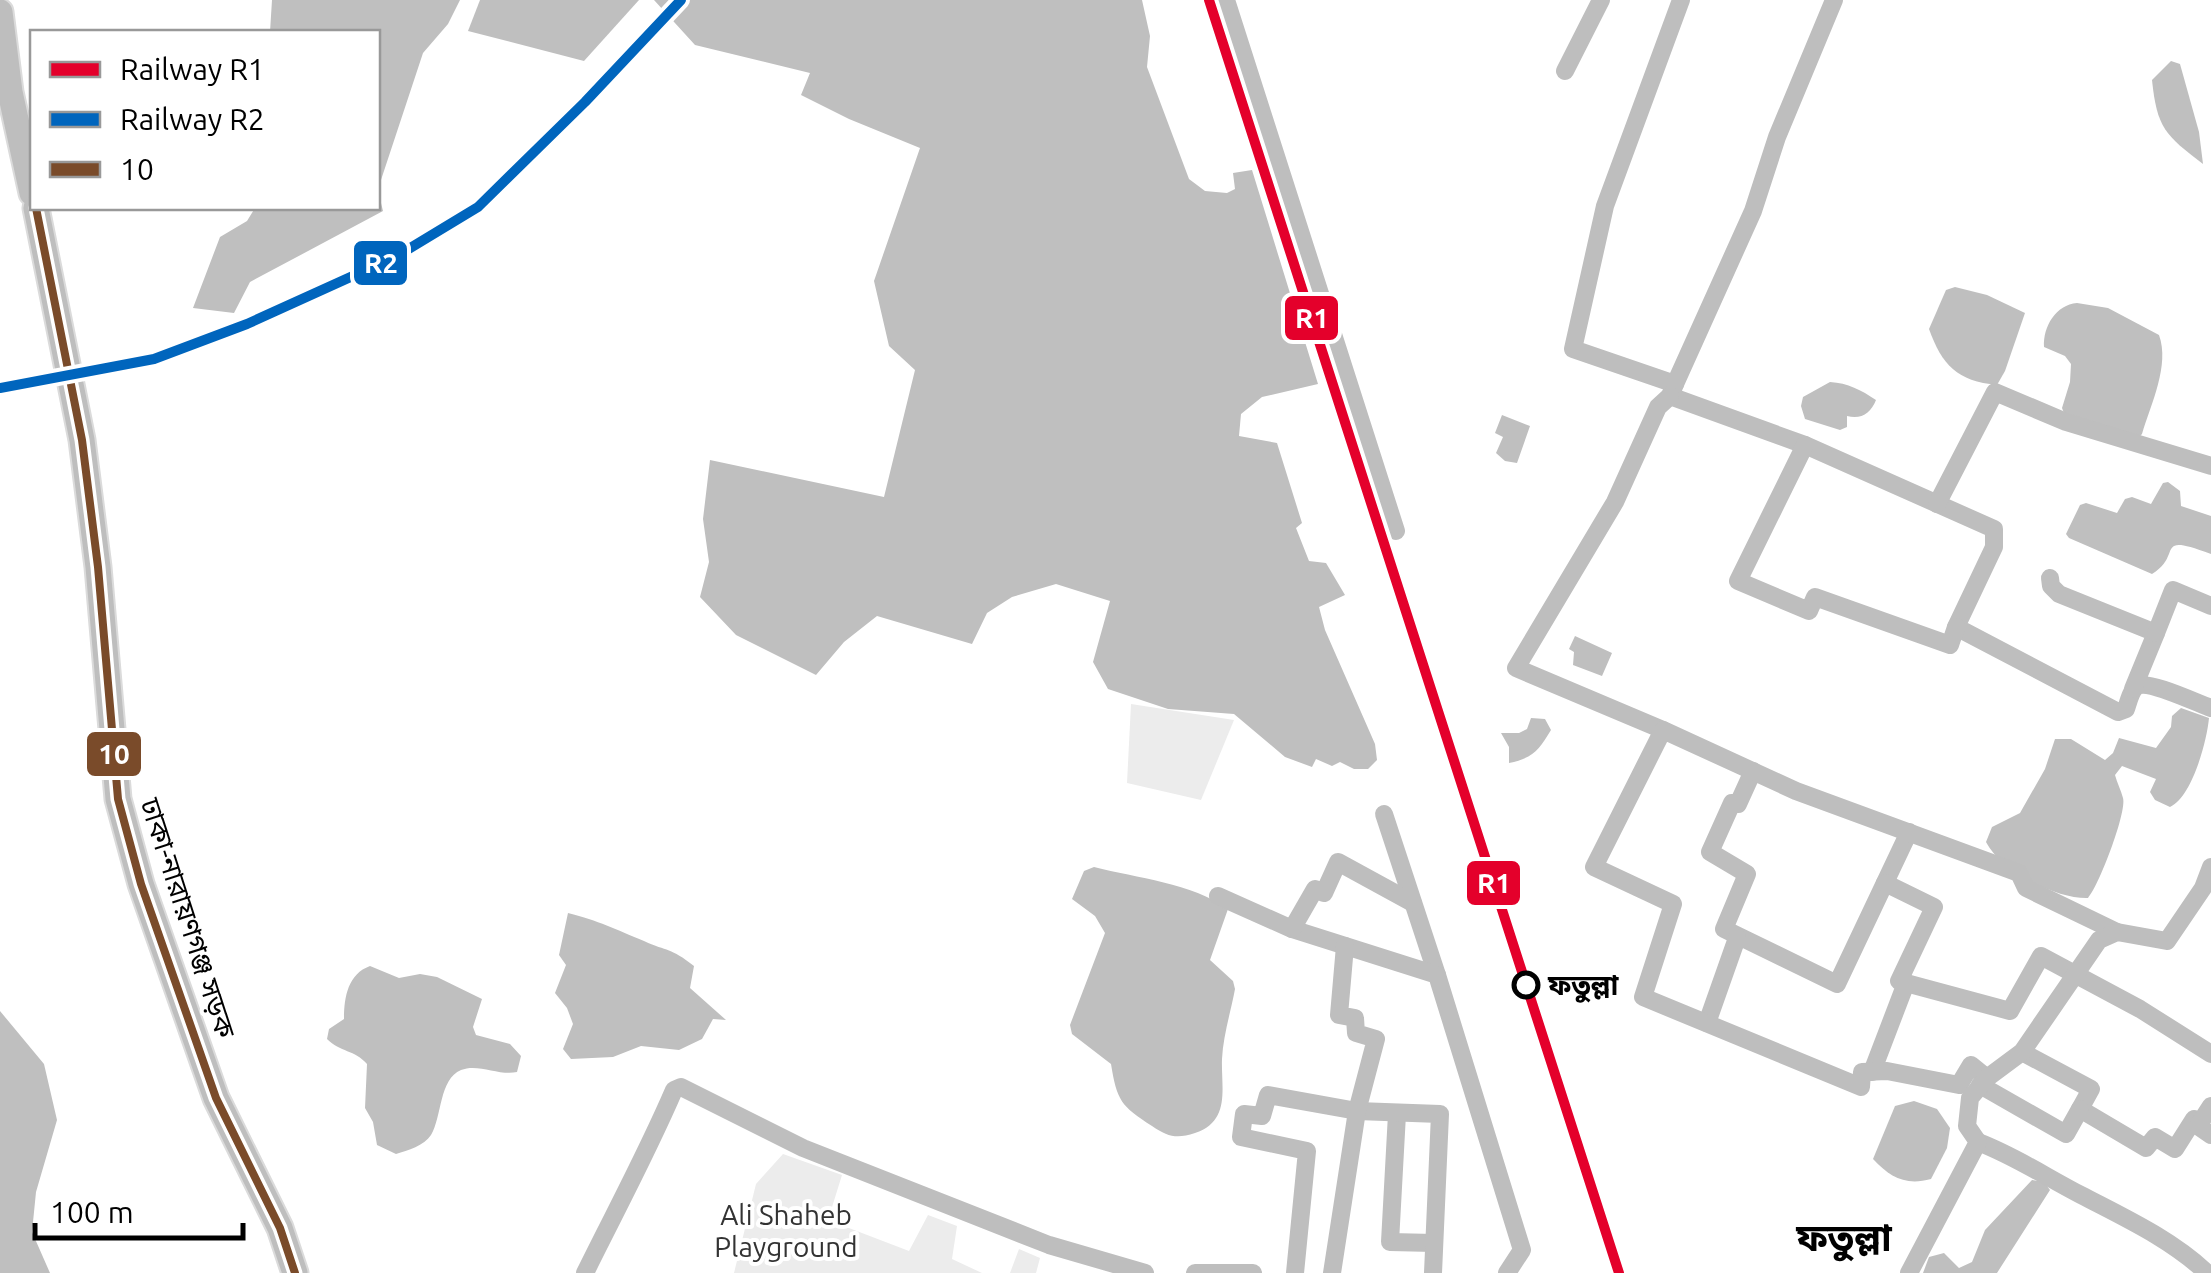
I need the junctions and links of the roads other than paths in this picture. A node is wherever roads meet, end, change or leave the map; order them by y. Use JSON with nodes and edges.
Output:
{"nodes":[{"id":1,"x":1226,"y":0,"type":"edge"},
{"id":2,"x":1601,"y":0,"type":"edge"},
{"id":3,"x":1681,"y":0,"type":"edge"},
{"id":4,"x":1834,"y":0,"type":"edge"},
{"id":5,"x":0,"y":12,"type":"edge"},
{"id":6,"x":1564,"y":70,"type":"dead end"},
{"id":7,"x":30,"y":184,"type":"edge"},
{"id":8,"x":36,"y":210,"type":"edge"},
{"id":9,"x":1672,"y":390,"type":"junction"},
{"id":10,"x":1805,"y":445,"type":"junction"},
{"id":11,"x":2211,"y":466,"type":"edge"},
{"id":12,"x":1937,"y":504,"type":"junction"},
{"id":13,"x":1396,"y":531,"type":"dead end"},
{"id":14,"x":2050,"y":578,"type":"dead end"},
{"id":15,"x":2211,"y":606,"type":"edge"},
{"id":16,"x":1956,"y":627,"type":"junction"},
{"id":17,"x":2156,"y":633,"type":"junction"},
{"id":18,"x":2133,"y":689,"type":"junction"},
{"id":19,"x":2211,"y":708,"type":"edge"},
{"id":20,"x":1662,"y":730,"type":"junction"},
{"id":21,"x":1752,"y":771,"type":"junction"},
{"id":22,"x":1384,"y":814,"type":"dead end"},
{"id":23,"x":1909,"y":832,"type":"junction"},
{"id":24,"x":2211,"y":867,"type":"edge"},
{"id":25,"x":1885,"y":883,"type":"junction"},
{"id":26,"x":1218,"y":896,"type":"dead end"},
{"id":27,"x":1414,"y":903,"type":"junction"},
{"id":28,"x":1292,"y":929,"type":"junction"},
{"id":29,"x":2117,"y":932,"type":"junction"},
{"id":30,"x":1737,"y":938,"type":"junction"},
{"id":31,"x":1345,"y":946,"type":"junction"},
{"id":32,"x":1437,"y":975,"type":"junction"},
{"id":33,"x":2077,"y":976,"type":"junction"},
{"id":34,"x":1906,"y":983,"type":"junction"},
{"id":35,"x":1707,"y":1023,"type":"junction"},
{"id":36,"x":2022,"y":1052,"type":"junction"},
{"id":37,"x":2211,"y":1054,"type":"edge"},
{"id":38,"x":1872,"y":1072,"type":"junction"},
{"id":39,"x":1984,"y":1081,"type":"junction"},
{"id":40,"x":2080,"y":1108,"type":"junction"},
{"id":41,"x":1357,"y":1111,"type":"junction"},
{"id":42,"x":1397,"y":1114,"type":"junction"},
{"id":43,"x":2208,"y":1121,"type":"edge"},
{"id":44,"x":1978,"y":1142,"type":"junction"},
{"id":45,"x":1434,"y":1243,"type":"junction"},
{"id":46,"x":295,"y":1273,"type":"edge"},
{"id":47,"x":585,"y":1273,"type":"edge"},
{"id":48,"x":1146,"y":1273,"type":"edge"},
{"id":49,"x":1195,"y":1273,"type":"edge"},
{"id":50,"x":1252,"y":1273,"type":"edge"},
{"id":51,"x":1295,"y":1273,"type":"edge"},
{"id":52,"x":1332,"y":1273,"type":"edge"},
{"id":53,"x":1432,"y":1273,"type":"edge"},
{"id":54,"x":1507,"y":1273,"type":"edge"},
{"id":55,"x":1908,"y":1273,"type":"edge"},
{"id":56,"x":2207,"y":1273,"type":"edge"}],
"edges":[{"from":1,"to":13,"type":"street"},
{"from":2,"to":6,"type":"street"},
{"from":3,"to":9,"type":"street"},
{"from":4,"to":9,"type":"street"},
{"from":5,"to":7,"type":"highway"},
{"from":8,"to":46,"type":"highway","name":"ঢাকা-নারায়ণগঞ্জ সড়ক"},
{"from":9,"to":10,"type":"street"},
{"from":9,"to":20,"type":"street"},
{"from":10,"to":12,"type":"street"},
{"from":10,"to":16,"type":"street"},
{"from":11,"to":12,"type":"street"},
{"from":12,"to":16,"type":"street"},
{"from":14,"to":17,"type":"street"},
{"from":15,"to":17,"type":"street"},
{"from":16,"to":18,"type":"street"},
{"from":17,"to":18,"type":"street"},
{"from":18,"to":19,"type":"street"},
{"from":20,"to":21,"type":"street"},
{"from":20,"to":35,"type":"street"},
{"from":21,"to":23,"type":"street"},
{"from":21,"to":30,"type":"street"},
{"from":22,"to":27,"type":"street"},
{"from":23,"to":25,"type":"street"},
{"from":23,"to":29,"type":"street"},
{"from":24,"to":29,"type":"street"},
{"from":25,"to":30,"type":"street"},
{"from":25,"to":34,"type":"street"},
{"from":26,"to":28,"type":"street"},
{"from":27,"to":28,"type":"street"},
{"from":27,"to":32,"type":"street"},
{"from":28,"to":31,"type":"street"},
{"from":29,"to":33,"type":"street"},
{"from":30,"to":35,"type":"street"},
{"from":31,"to":32,"type":"street"},
{"from":31,"to":41,"type":"street"},
{"from":32,"to":54,"type":"street"},
{"from":33,"to":34,"type":"street"},
{"from":33,"to":36,"type":"street"},
{"from":33,"to":37,"type":"street"},
{"from":34,"to":38,"type":"street"},
{"from":35,"to":38,"type":"street"},
{"from":36,"to":39,"type":"street"},
{"from":36,"to":40,"type":"street"},
{"from":38,"to":39,"type":"street"},
{"from":39,"to":40,"type":"street"},
{"from":39,"to":44,"type":"street"},
{"from":40,"to":43,"type":"street"},
{"from":41,"to":42,"type":"street"},
{"from":41,"to":51,"type":"street"},
{"from":41,"to":52,"type":"street"},
{"from":42,"to":45,"type":"street"},
{"from":42,"to":45,"type":"street"},
{"from":44,"to":55,"type":"street"},
{"from":44,"to":56,"type":"street"},
{"from":45,"to":53,"type":"street"},
{"from":47,"to":48,"type":"street"},
{"from":49,"to":50,"type":"street"}]}
